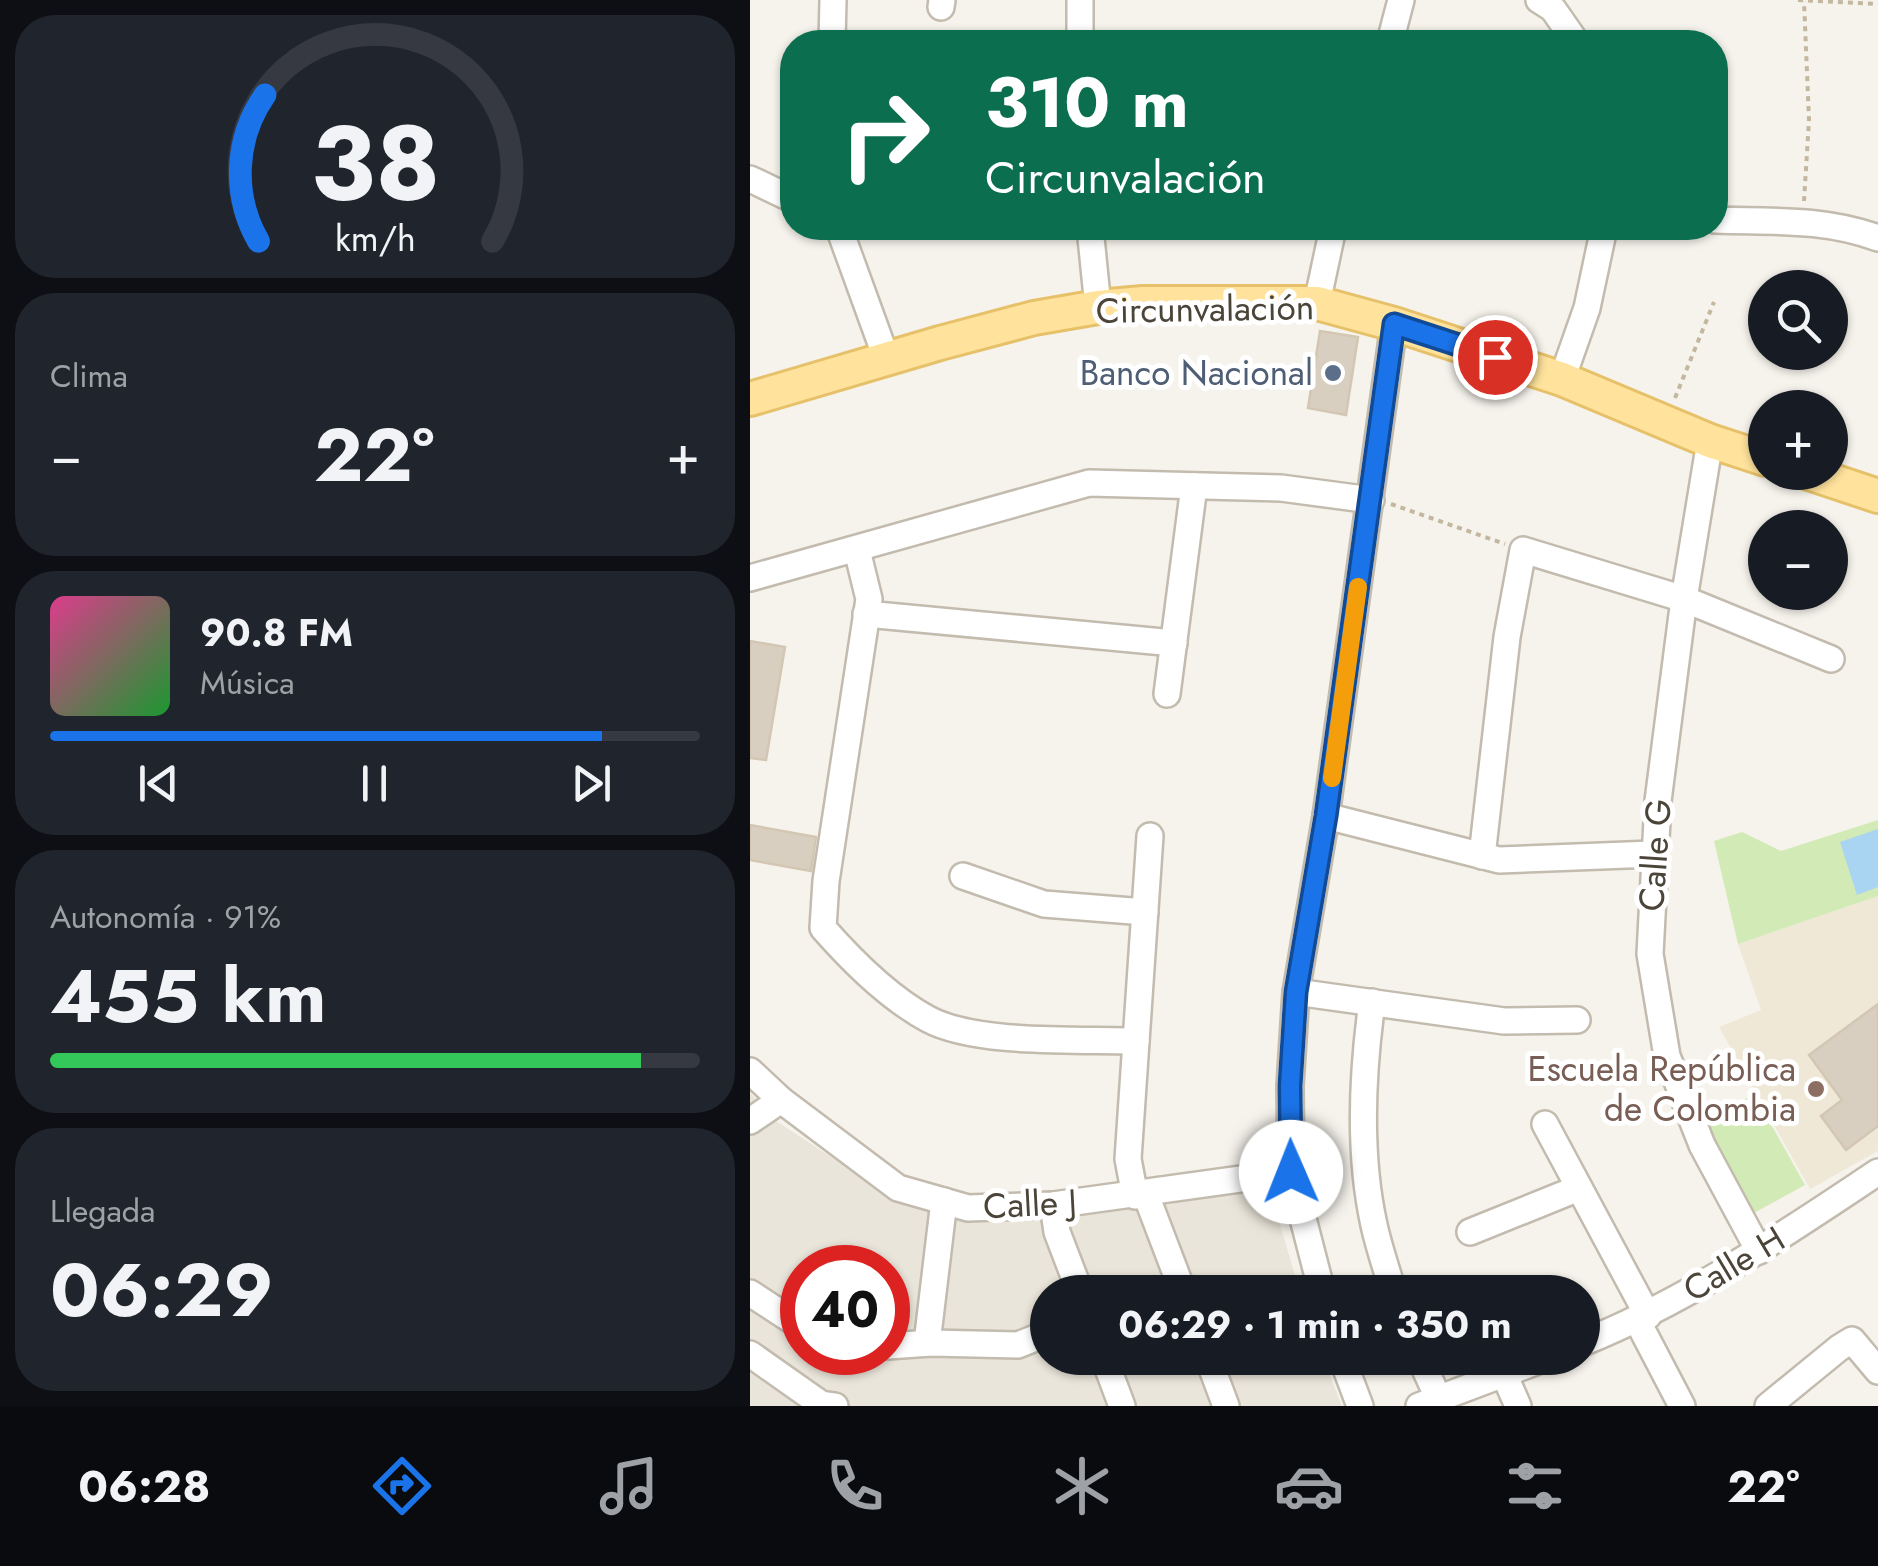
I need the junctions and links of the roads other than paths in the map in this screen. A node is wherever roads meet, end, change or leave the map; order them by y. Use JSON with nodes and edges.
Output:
{"nodes":[{"id":1,"x":833,"y":0,"type":"edge"},
{"id":2,"x":1080,"y":0,"type":"edge"},
{"id":3,"x":1401,"y":0,"type":"edge"},
{"id":4,"x":1539,"y":0,"type":"edge"},
{"id":5,"x":832,"y":30,"type":"edge"},
{"id":6,"x":1080,"y":30,"type":"edge"},
{"id":7,"x":1393,"y":30,"type":"edge"},
{"id":8,"x":1567,"y":30,"type":"edge"},
{"id":9,"x":750,"y":179,"type":"edge"},
{"id":10,"x":780,"y":193,"type":"edge"},
{"id":11,"x":1728,"y":220,"type":"edge"},
{"id":12,"x":1878,"y":238,"type":"edge"},
{"id":13,"x":843,"y":240,"type":"edge"},
{"id":14,"x":1091,"y":240,"type":"edge"},
{"id":15,"x":1330,"y":240,"type":"edge"},
{"id":16,"x":1601,"y":240,"type":"edge"},
{"id":17,"x":1317,"y":303,"type":"junction"},
{"id":18,"x":1098,"y":307,"type":"junction"},
{"id":19,"x":1394,"y":324,"type":"junction"},
{"id":20,"x":887,"y":360,"type":"junction"},
{"id":21,"x":1562,"y":379,"type":"junction"},
{"id":22,"x":811,"y":382,"type":"junction"},
{"id":23,"x":750,"y":386,"type":"edge"},
{"id":24,"x":750,"y":399,"type":"edge"},
{"id":25,"x":750,"y":408,"type":"edge"},
{"id":26,"x":1710,"y":441,"type":"junction"},
{"id":27,"x":1748,"y":453,"type":"edge"},
{"id":28,"x":1194,"y":486,"type":"junction"},
{"id":29,"x":1848,"y":486,"type":"edge"},
{"id":30,"x":1878,"y":496,"type":"edge"},
{"id":31,"x":1370,"y":500,"type":"junction"},
{"id":32,"x":857,"y":550,"type":"junction"},
{"id":33,"x":750,"y":578,"type":"edge"},
{"id":34,"x":1684,"y":600,"type":"junction"},
{"id":35,"x":866,"y":614,"type":"junction"},
{"id":36,"x":1174,"y":643,"type":"junction"},
{"id":37,"x":1831,"y":659,"type":"dead end"},
{"id":38,"x":1167,"y":694,"type":"dead end"},
{"id":39,"x":1326,"y":816,"type":"junction"},
{"id":40,"x":1150,"y":836,"type":"dead end"},
{"id":41,"x":1654,"y":854,"type":"junction"},
{"id":42,"x":1482,"y":856,"type":"junction"},
{"id":43,"x":963,"y":876,"type":"dead end"},
{"id":44,"x":1144,"y":912,"type":"junction"},
{"id":45,"x":1296,"y":992,"type":"junction"},
{"id":46,"x":1372,"y":1002,"type":"junction"},
{"id":47,"x":1577,"y":1020,"type":"dead end"},
{"id":48,"x":1136,"y":1042,"type":"junction"},
{"id":49,"x":750,"y":1070,"type":"edge"},
{"id":50,"x":782,"y":1100,"type":"junction"},
{"id":51,"x":750,"y":1121,"type":"edge"},
{"id":52,"x":1545,"y":1124,"type":"dead end"},
{"id":53,"x":1291,"y":1172,"type":"junction"},
{"id":54,"x":1878,"y":1172,"type":"edge"},
{"id":55,"x":1580,"y":1188,"type":"junction"},
{"id":56,"x":1140,"y":1195,"type":"junction"},
{"id":57,"x":944,"y":1201,"type":"junction"},
{"id":58,"x":1053,"y":1205,"type":"junction"},
{"id":59,"x":1470,"y":1232,"type":"dead end"},
{"id":60,"x":1759,"y":1251,"type":"junction"},
{"id":61,"x":1074,"y":1275,"type":"edge"},
{"id":62,"x":1175,"y":1275,"type":"edge"},
{"id":63,"x":1318,"y":1275,"type":"edge"},
{"id":64,"x":1388,"y":1275,"type":"edge"},
{"id":65,"x":750,"y":1292,"type":"edge"},
{"id":66,"x":780,"y":1312,"type":"edge"},
{"id":67,"x":1643,"y":1318,"type":"junction"},
{"id":68,"x":1600,"y":1336,"type":"edge"},
{"id":69,"x":1030,"y":1340,"type":"edge"},
{"id":70,"x":927,"y":1343,"type":"junction"},
{"id":71,"x":910,"y":1344,"type":"edge"},
{"id":72,"x":750,"y":1354,"type":"edge"},
{"id":73,"x":1878,"y":1371,"type":"edge"},
{"id":74,"x":1110,"y":1375,"type":"edge"},
{"id":75,"x":1214,"y":1375,"type":"edge"},
{"id":76,"x":1348,"y":1375,"type":"edge"},
{"id":77,"x":1423,"y":1375,"type":"edge"},
{"id":78,"x":1501,"y":1375,"type":"edge"},
{"id":79,"x":1504,"y":1375,"type":"edge"},
{"id":80,"x":1429,"y":1403,"type":"edge"},
{"id":81,"x":836,"y":1406,"type":"edge"},
{"id":82,"x":1122,"y":1406,"type":"edge"},
{"id":83,"x":1226,"y":1406,"type":"edge"},
{"id":84,"x":1360,"y":1406,"type":"edge"},
{"id":85,"x":1518,"y":1406,"type":"edge"},
{"id":86,"x":1682,"y":1406,"type":"edge"},
{"id":87,"x":1768,"y":1406,"type":"edge"}],
"edges":[{"from":1,"to":5,"type":"street"},
{"from":2,"to":6,"type":"street"},
{"from":3,"to":7,"type":"street"},
{"from":4,"to":8,"type":"street"},
{"from":9,"to":10,"type":"street"},
{"from":11,"to":12,"type":"street"},
{"from":13,"to":20,"type":"street"},
{"from":14,"to":18,"type":"street"},
{"from":15,"to":17,"type":"street"},
{"from":16,"to":21,"type":"street"},
{"from":17,"to":18,"type":"main road","name":"Circunvalación"},
{"from":17,"to":19,"type":"main road","name":"Circunvalación"},
{"from":18,"to":20,"type":"main road","name":"Circunvalación"},
{"from":19,"to":21,"type":"main road","name":"Circunvalación"},
{"from":19,"to":31,"type":"street"},
{"from":20,"to":22,"type":"main road","name":"Circunvalación"},
{"from":21,"to":26,"type":"main road","name":"Circunvalación"},
{"from":22,"to":23,"type":"main road"},
{"from":22,"to":24,"type":"main road","name":"Circunvalación"},
{"from":22,"to":25,"type":"main road"},
{"from":26,"to":27,"type":"main road","name":"Circunvalación"},
{"from":26,"to":34,"type":"street","name":"Calle G"},
{"from":28,"to":31,"type":"street"},
{"from":28,"to":32,"type":"street"},
{"from":28,"to":36,"type":"street"},
{"from":29,"to":30,"type":"main road"},
{"from":31,"to":39,"type":"street"},
{"from":32,"to":33,"type":"street"},
{"from":32,"to":35,"type":"street"},
{"from":34,"to":37,"type":"street"},
{"from":34,"to":41,"type":"street","name":"Calle G"},
{"from":34,"to":42,"type":"street"},
{"from":35,"to":36,"type":"street"},
{"from":35,"to":48,"type":"street"},
{"from":36,"to":38,"type":"street"},
{"from":39,"to":42,"type":"street"},
{"from":39,"to":45,"type":"street"},
{"from":40,"to":44,"type":"street"},
{"from":41,"to":42,"type":"street"},
{"from":41,"to":60,"type":"street","name":"Calle G"},
{"from":43,"to":44,"type":"street"},
{"from":44,"to":48,"type":"street"},
{"from":45,"to":46,"type":"street"},
{"from":45,"to":53,"type":"street"},
{"from":46,"to":47,"type":"street"},
{"from":46,"to":64,"type":"street"},
{"from":48,"to":56,"type":"street"},
{"from":49,"to":50,"type":"street","name":"Calle J"},
{"from":50,"to":51,"type":"street"},
{"from":50,"to":57,"type":"street","name":"Calle J"},
{"from":52,"to":55,"type":"street"},
{"from":53,"to":56,"type":"street","name":"Calle J"},
{"from":53,"to":63,"type":"street"},
{"from":54,"to":60,"type":"street","name":"Calle H"},
{"from":55,"to":59,"type":"street"},
{"from":55,"to":67,"type":"street"},
{"from":56,"to":58,"type":"street","name":"Calle J"},
{"from":56,"to":62,"type":"street"},
{"from":57,"to":58,"type":"street","name":"Calle J"},
{"from":57,"to":70,"type":"street"},
{"from":58,"to":61,"type":"street"},
{"from":60,"to":67,"type":"street","name":"Calle H"},
{"from":65,"to":66,"type":"street"},
{"from":67,"to":68,"type":"street","name":"Calle H"},
{"from":67,"to":86,"type":"street"},
{"from":69,"to":70,"type":"street"},
{"from":70,"to":71,"type":"street"},
{"from":72,"to":81,"type":"street"},
{"from":73,"to":87,"type":"street"},
{"from":74,"to":82,"type":"street"},
{"from":75,"to":83,"type":"street"},
{"from":76,"to":84,"type":"street"},
{"from":77,"to":80,"type":"street"},
{"from":78,"to":80,"type":"street"},
{"from":79,"to":85,"type":"street"}]}
